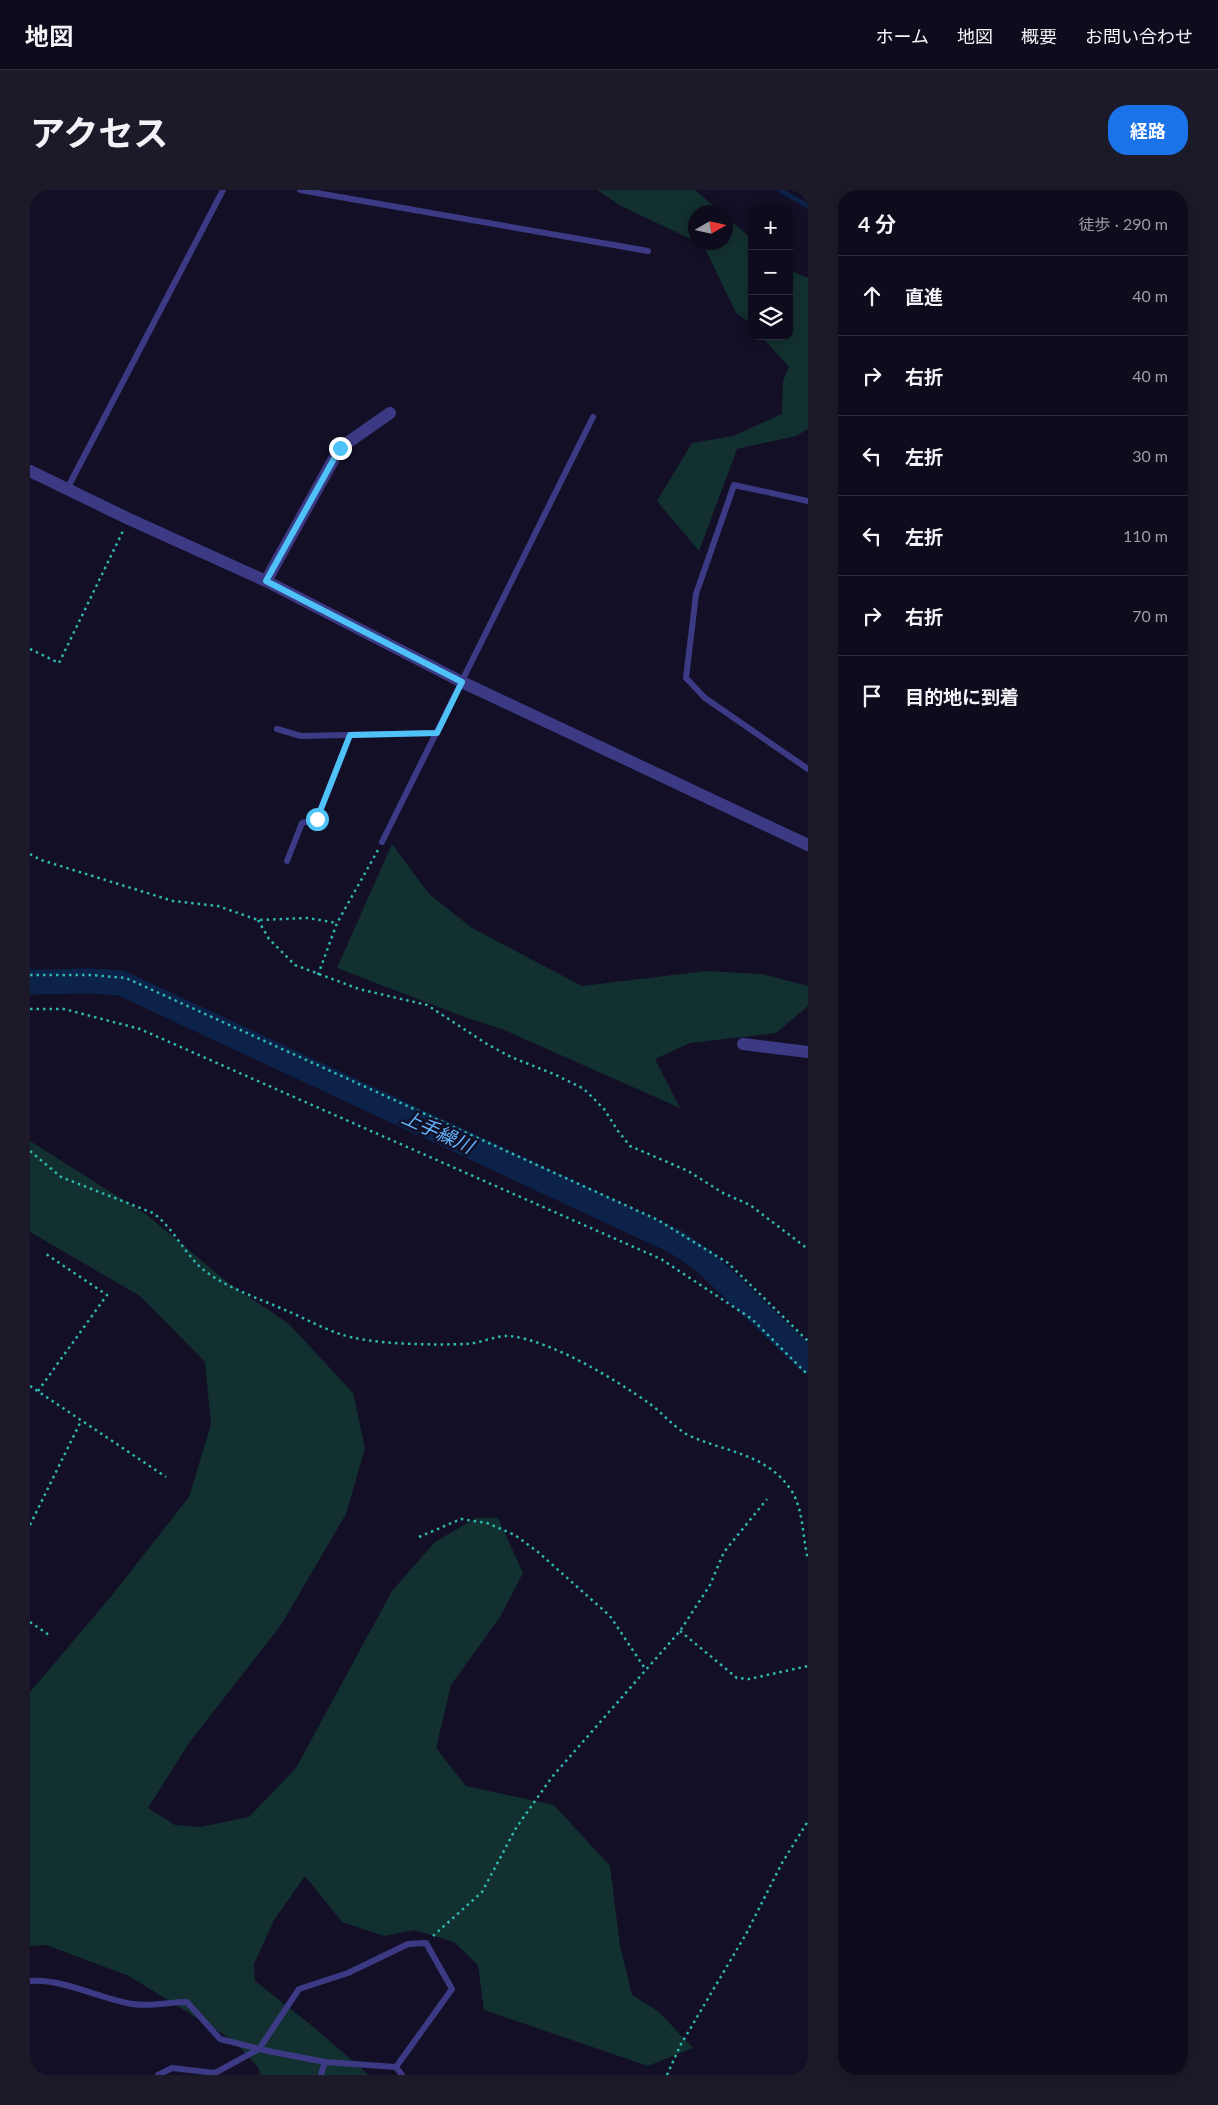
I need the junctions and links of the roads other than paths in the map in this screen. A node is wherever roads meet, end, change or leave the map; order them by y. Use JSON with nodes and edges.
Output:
{"nodes":[{"id":1,"x":223,"y":190,"type":"edge"},
{"id":2,"x":300,"y":190,"type":"edge"},
{"id":3,"x":648,"y":251,"type":"dead end"},
{"id":4,"x":390,"y":413,"type":"dead end"},
{"id":5,"x":593,"y":417,"type":"dead end"},
{"id":6,"x":30,"y":471,"type":"edge"},
{"id":7,"x":67,"y":489,"type":"junction"},
{"id":8,"x":808,"y":501,"type":"edge"},
{"id":9,"x":266,"y":581,"type":"junction"},
{"id":10,"x":462,"y":682,"type":"junction"},
{"id":11,"x":277,"y":729,"type":"dead end"},
{"id":12,"x":437,"y":733,"type":"junction"},
{"id":13,"x":350,"y":735,"type":"junction"},
{"id":14,"x":808,"y":769,"type":"edge"},
{"id":15,"x":382,"y":842,"type":"road end"},
{"id":16,"x":808,"y":845,"type":"edge"},
{"id":17,"x":286,"y":861,"type":"dead end"},
{"id":18,"x":743,"y":1044,"type":"dead end"},
{"id":19,"x":808,"y":1052,"type":"edge"},
{"id":20,"x":30,"y":1981,"type":"edge"},
{"id":21,"x":260,"y":2049,"type":"junction"},
{"id":22,"x":325,"y":2062,"type":"junction"},
{"id":23,"x":396,"y":2067,"type":"junction"},
{"id":24,"x":158,"y":2075,"type":"edge"},
{"id":25,"x":321,"y":2075,"type":"edge"},
{"id":26,"x":402,"y":2075,"type":"edge"}],
"edges":[{"from":1,"to":7,"type":"lane"},
{"from":2,"to":3,"type":"lane"},
{"from":4,"to":9,"type":"street"},
{"from":5,"to":10,"type":"lane"},
{"from":6,"to":7,"type":"street"},
{"from":7,"to":9,"type":"street"},
{"from":8,"to":14,"type":"lane"},
{"from":9,"to":10,"type":"street"},
{"from":10,"to":12,"type":"lane"},
{"from":10,"to":16,"type":"street"},
{"from":11,"to":13,"type":"lane"},
{"from":12,"to":13,"type":"lane"},
{"from":12,"to":15,"type":"lane"},
{"from":13,"to":17,"type":"lane"},
{"from":18,"to":19,"type":"street"},
{"from":20,"to":21,"type":"lane"},
{"from":21,"to":22,"type":"lane"},
{"from":21,"to":23,"type":"lane"},
{"from":21,"to":24,"type":"lane"},
{"from":22,"to":23,"type":"lane"},
{"from":22,"to":25,"type":"lane"},
{"from":23,"to":26,"type":"lane"}]}
